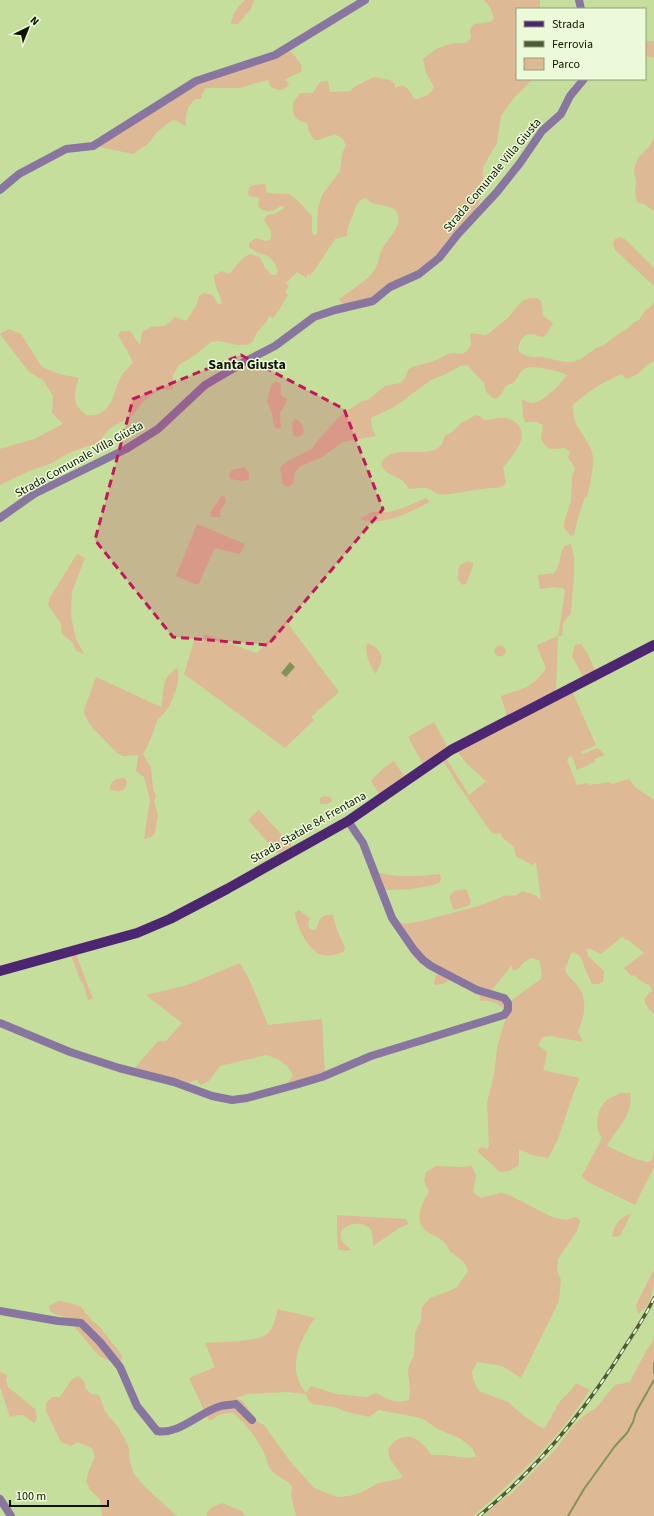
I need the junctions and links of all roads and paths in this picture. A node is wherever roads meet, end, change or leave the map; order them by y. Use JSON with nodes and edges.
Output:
{"nodes":[{"id":1,"x":365,"y":0,"type":"edge"},
{"id":2,"x":583,"y":80,"type":"edge"},
{"id":3,"x":0,"y":190,"type":"edge"},
{"id":4,"x":0,"y":518,"type":"edge"},
{"id":5,"x":654,"y":645,"type":"edge"},
{"id":6,"x":348,"y":821,"type":"junction"},
{"id":7,"x":0,"y":970,"type":"edge"},
{"id":8,"x":0,"y":1022,"type":"edge"},
{"id":9,"x":0,"y":1311,"type":"edge"},
{"id":10,"x":252,"y":1420,"type":"dead end"},
{"id":11,"x":0,"y":1499,"type":"edge"},
{"id":12,"x":11,"y":1516,"type":"edge"}],
"edges":[{"from":1,"to":3,"type":"street"},
{"from":2,"to":4,"type":"street","name":"Strada Comunale Villa Giusta"},
{"from":5,"to":6,"type":"main road","name":"Strada Statale 84 Frentana"},
{"from":6,"to":7,"type":"main road","name":"Strada Statale 84 Frentana"},
{"from":6,"to":8,"type":"street"},
{"from":9,"to":10,"type":"street"},
{"from":11,"to":12,"type":"street"}]}
